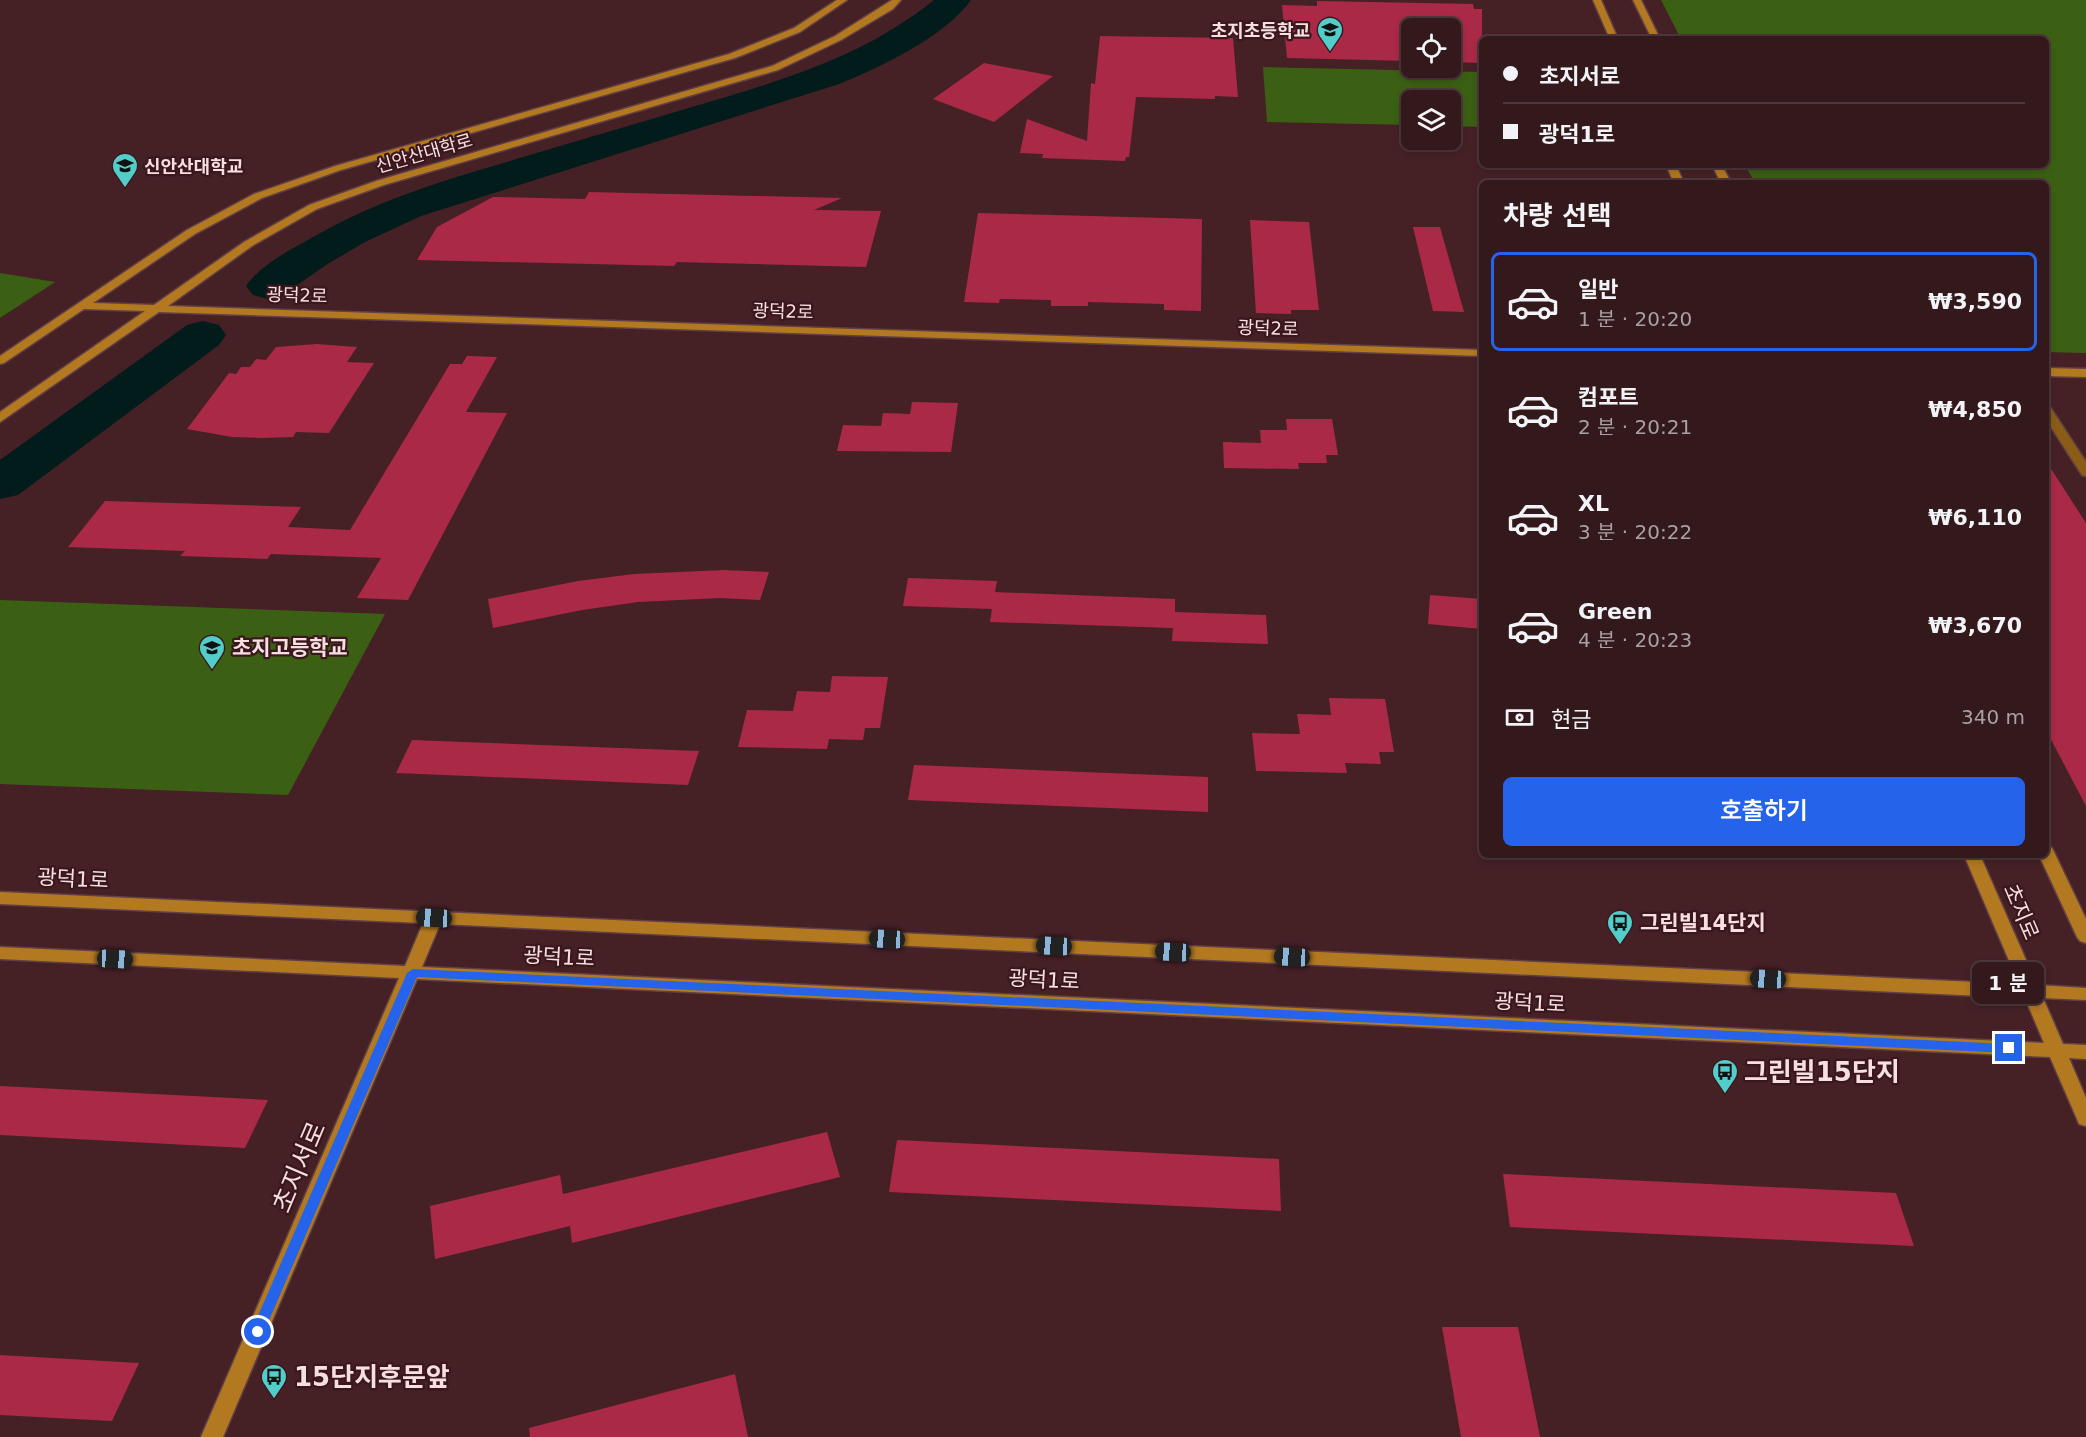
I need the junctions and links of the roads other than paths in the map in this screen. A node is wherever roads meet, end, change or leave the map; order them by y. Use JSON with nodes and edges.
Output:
{"nodes":[{"id":1,"x":843,"y":0,"type":"edge"},
{"id":2,"x":897,"y":0,"type":"edge"},
{"id":3,"x":1597,"y":0,"type":"edge"},
{"id":4,"x":1637,"y":0,"type":"edge"},
{"id":5,"x":1613,"y":36,"type":"edge"},
{"id":6,"x":1655,"y":36,"type":"edge"},
{"id":7,"x":82,"y":306,"type":"junction"},
{"id":8,"x":156,"y":309,"type":"junction"},
{"id":9,"x":1479,"y":353,"type":"edge"},
{"id":10,"x":0,"y":361,"type":"edge"},
{"id":11,"x":2049,"y":372,"type":"edge"},
{"id":12,"x":2086,"y":373,"type":"edge"},
{"id":13,"x":2049,"y":415,"type":"edge"},
{"id":14,"x":0,"y":418,"type":"edge"},
{"id":15,"x":2086,"y":472,"type":"edge"},
{"id":16,"x":1973,"y":858,"type":"edge"},
{"id":17,"x":2049,"y":858,"type":"edge"},
{"id":18,"x":0,"y":898,"type":"edge"},
{"id":19,"x":434,"y":918,"type":"junction"},
{"id":20,"x":2086,"y":936,"type":"edge"},
{"id":21,"x":0,"y":953,"type":"edge"},
{"id":22,"x":413,"y":973,"type":"junction"},
{"id":23,"x":2030,"y":991,"type":"junction"},
{"id":24,"x":2086,"y":994,"type":"edge"},
{"id":25,"x":2056,"y":1051,"type":"junction"},
{"id":26,"x":2086,"y":1052,"type":"edge"},
{"id":27,"x":2086,"y":1119,"type":"edge"},
{"id":28,"x":212,"y":1437,"type":"edge"}],
"edges":[{"from":1,"to":7,"type":"street","name":"신안산대학로"},
{"from":2,"to":8,"type":"street","name":"신안산대학로"},
{"from":3,"to":5,"type":"street"},
{"from":4,"to":6,"type":"street"},
{"from":7,"to":8,"type":"street","name":"광덕2로"},
{"from":7,"to":10,"type":"street","name":"신안산대학로"},
{"from":8,"to":9,"type":"street","name":"광덕2로"},
{"from":8,"to":14,"type":"street","name":"신안산대학로"},
{"from":11,"to":12,"type":"street"},
{"from":13,"to":15,"type":"street"},
{"from":16,"to":23,"type":"street","name":"초지로"},
{"from":17,"to":20,"type":"street"},
{"from":18,"to":19,"type":"street","name":"광덕1로"},
{"from":19,"to":22,"type":"street","name":"초지서로"},
{"from":19,"to":23,"type":"street","name":"광덕1로"},
{"from":21,"to":22,"type":"street","name":"광덕1로"},
{"from":22,"to":25,"type":"street","name":"광덕1로"},
{"from":22,"to":28,"type":"street","name":"초지서로"},
{"from":23,"to":24,"type":"street","name":"광덕1로"},
{"from":23,"to":25,"type":"street","name":"초지로"},
{"from":25,"to":26,"type":"street","name":"광덕1로"},
{"from":25,"to":27,"type":"street","name":"초지로"}]}
